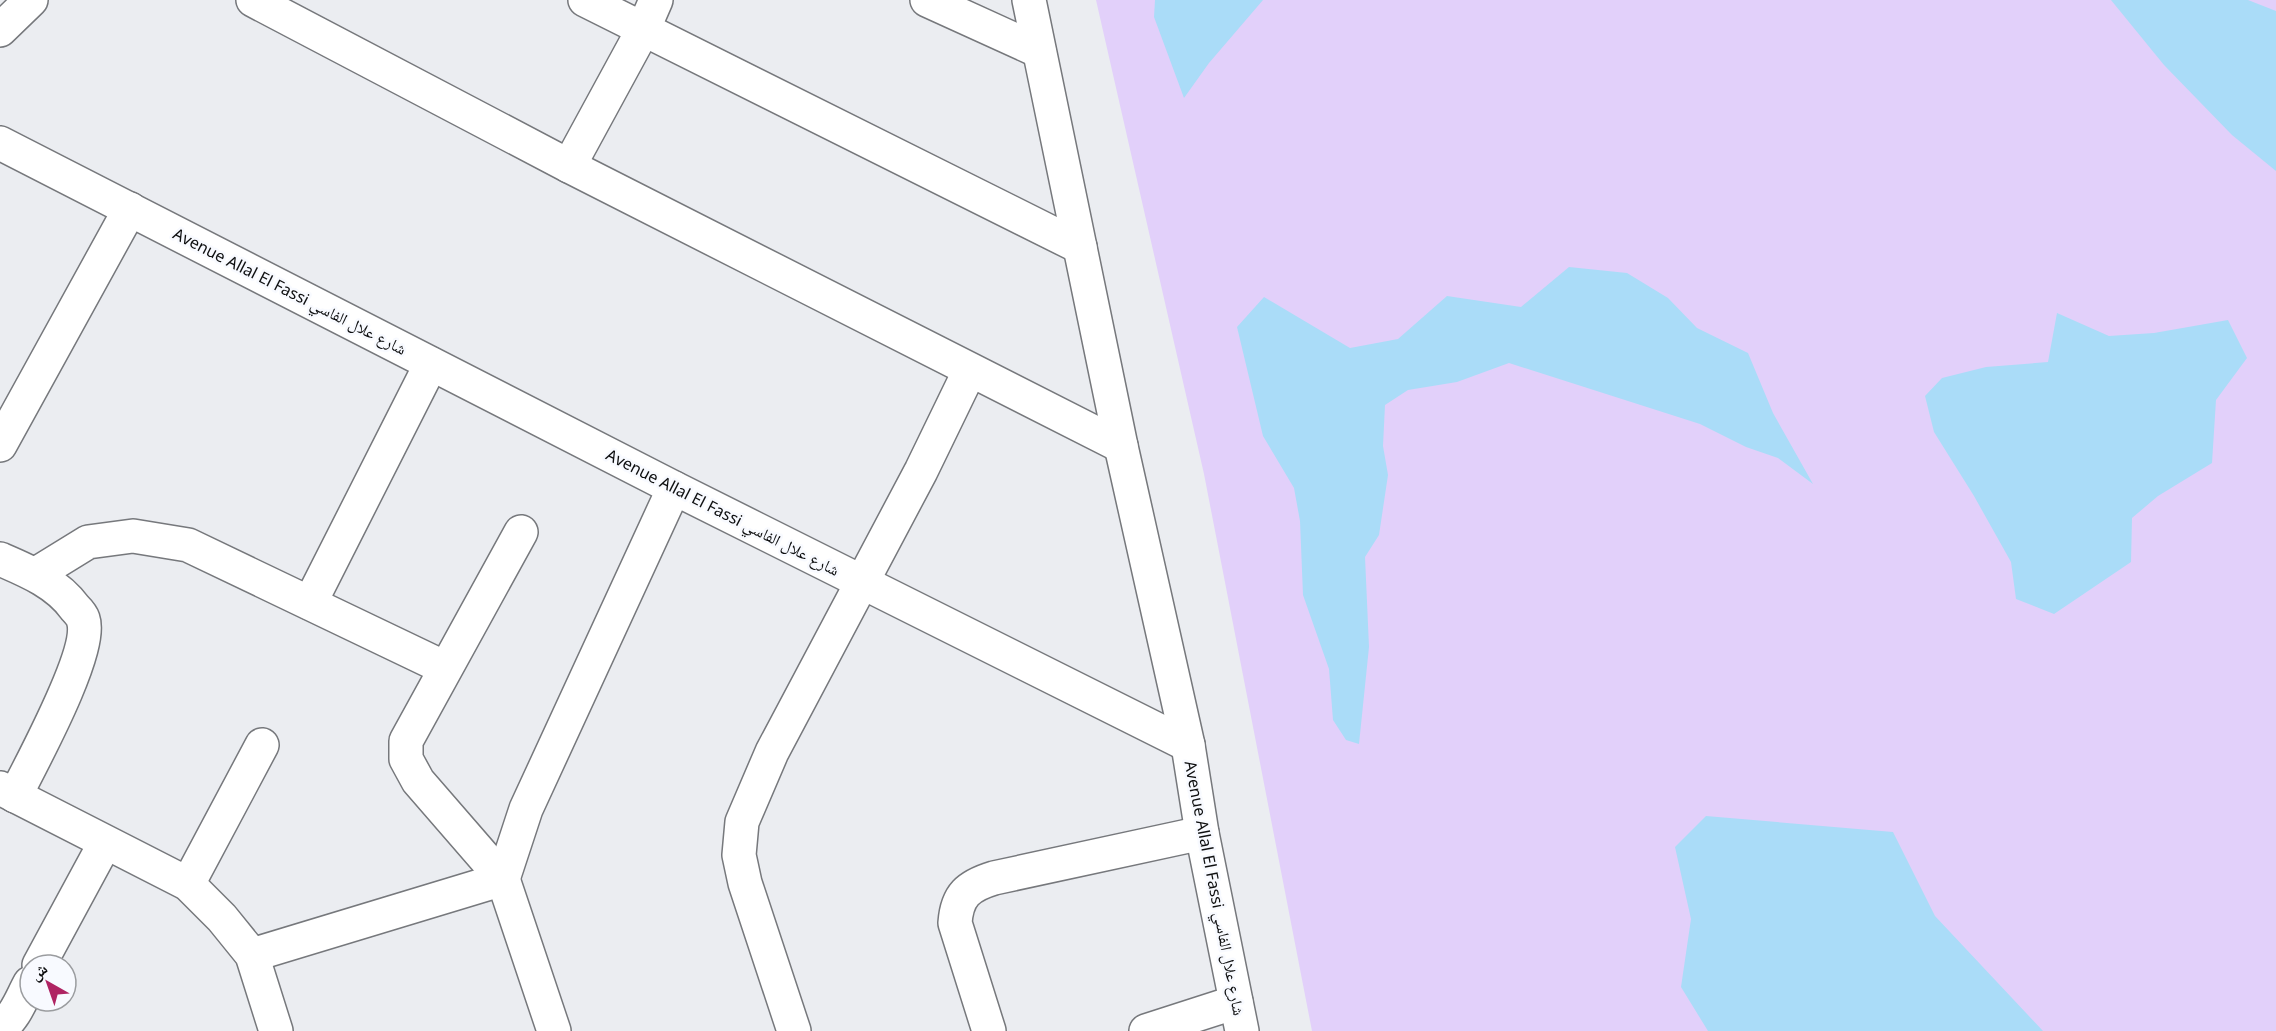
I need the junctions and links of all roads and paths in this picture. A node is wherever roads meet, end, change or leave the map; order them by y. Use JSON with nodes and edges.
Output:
{"nodes":[{"id":1,"x":31,"y":0,"type":"edge"},
{"id":2,"x":253,"y":0,"type":"edge"},
{"id":3,"x":585,"y":0,"type":"edge"},
{"id":4,"x":656,"y":0,"type":"edge"},
{"id":5,"x":927,"y":0,"type":"edge"},
{"id":6,"x":1029,"y":0,"type":"edge"},
{"id":7,"x":0,"y":30,"type":"edge"},
{"id":8,"x":643,"y":30,"type":"junction"},
{"id":9,"x":1039,"y":51,"type":"junction"},
{"id":10,"x":0,"y":143,"type":"edge"},
{"id":11,"x":569,"y":166,"type":"junction"},
{"id":12,"x":130,"y":209,"type":"junction"},
{"id":13,"x":1080,"y":247,"type":"junction"},
{"id":14,"x":431,"y":364,"type":"junction"},
{"id":15,"x":970,"y":370,"type":"junction"},
{"id":16,"x":0,"y":445,"type":"edge"},
{"id":17,"x":1121,"y":446,"type":"junction"},
{"id":18,"x":674,"y":488,"type":"junction"},
{"id":19,"x":521,"y":532,"type":"dead end"},
{"id":20,"x":0,"y":559,"type":"edge"},
{"id":21,"x":36,"y":574,"type":"junction"},
{"id":22,"x":861,"y":581,"type":"junction"},
{"id":23,"x":310,"y":603,"type":"junction"},
{"id":24,"x":445,"y":668,"type":"junction"},
{"id":25,"x":262,"y":745,"type":"dead end"},
{"id":26,"x":1188,"y":745,"type":"junction"},
{"id":27,"x":8,"y":792,"type":"edge"},
{"id":28,"x":1202,"y":833,"type":"junction"},
{"id":29,"x":105,"y":843,"type":"junction"},
{"id":30,"x":503,"y":879,"type":"junction"},
{"id":31,"x":188,"y":884,"type":"junction"},
{"id":32,"x":45,"y":953,"type":"edge"},
{"id":33,"x":252,"y":955,"type":"junction"},
{"id":34,"x":18,"y":1004,"type":"edge"},
{"id":35,"x":1239,"y":1017,"type":"edge"},
{"id":36,"x":0,"y":1028,"type":"edge"},
{"id":37,"x":276,"y":1031,"type":"edge"},
{"id":38,"x":554,"y":1031,"type":"edge"},
{"id":39,"x":794,"y":1031,"type":"edge"},
{"id":40,"x":989,"y":1031,"type":"edge"},
{"id":41,"x":1146,"y":1031,"type":"edge"}],
"edges":[{"from":1,"to":7,"type":"street"},
{"from":2,"to":11,"type":"street"},
{"from":3,"to":8,"type":"street"},
{"from":4,"to":8,"type":"street"},
{"from":5,"to":9,"type":"street"},
{"from":6,"to":9,"type":"street"},
{"from":8,"to":11,"type":"street"},
{"from":8,"to":13,"type":"street"},
{"from":9,"to":13,"type":"street"},
{"from":10,"to":12,"type":"street","name":"Avenue Allal El Fassi شارع علال الفاسي"},
{"from":11,"to":15,"type":"street"},
{"from":12,"to":14,"type":"street","name":"Avenue Allal El Fassi شارع علال الفاسي"},
{"from":12,"to":16,"type":"street"},
{"from":13,"to":17,"type":"street"},
{"from":14,"to":18,"type":"street","name":"Avenue Allal El Fassi شارع علال الفاسي"},
{"from":14,"to":23,"type":"street"},
{"from":15,"to":17,"type":"street"},
{"from":15,"to":22,"type":"street"},
{"from":17,"to":26,"type":"street"},
{"from":18,"to":22,"type":"street","name":"Avenue Allal El Fassi شارع علال الفاسي"},
{"from":18,"to":30,"type":"street"},
{"from":19,"to":24,"type":"street"},
{"from":20,"to":21,"type":"street"},
{"from":21,"to":23,"type":"street"},
{"from":21,"to":27,"type":"street"},
{"from":22,"to":26,"type":"street","name":"Avenue Allal El Fassi شارع علال الفاسي"},
{"from":22,"to":39,"type":"street"},
{"from":23,"to":24,"type":"street"},
{"from":24,"to":30,"type":"street"},
{"from":25,"to":31,"type":"street"},
{"from":26,"to":28,"type":"street","name":"Avenue Allal El Fassi شارع علال الفاسي"},
{"from":27,"to":29,"type":"street"},
{"from":28,"to":35,"type":"street","name":"Avenue Allal El Fassi شارع علال الفاسي"},
{"from":28,"to":40,"type":"street"},
{"from":29,"to":31,"type":"street"},
{"from":29,"to":32,"type":"street"},
{"from":30,"to":33,"type":"street"},
{"from":30,"to":38,"type":"street"},
{"from":31,"to":33,"type":"street"},
{"from":33,"to":37,"type":"street"},
{"from":34,"to":36,"type":"street"},
{"from":35,"to":41,"type":"street"}]}
